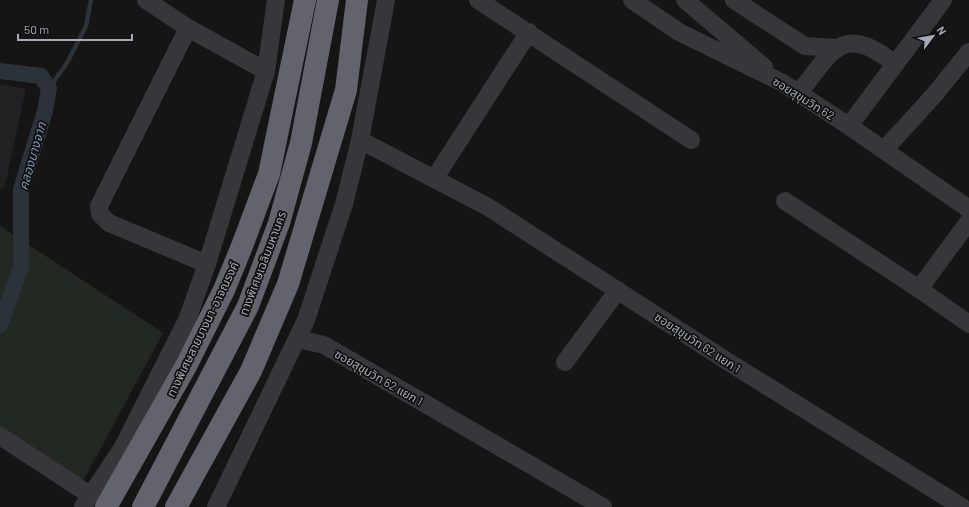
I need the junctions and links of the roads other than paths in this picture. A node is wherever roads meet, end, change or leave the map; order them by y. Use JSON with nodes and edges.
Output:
{"nodes":[{"id":1,"x":146,"y":0,"type":"edge"},
{"id":2,"x":276,"y":0,"type":"edge"},
{"id":3,"x":305,"y":0,"type":"edge"},
{"id":4,"x":328,"y":0,"type":"edge"},
{"id":5,"x":342,"y":0,"type":"edge"},
{"id":6,"x":357,"y":0,"type":"edge"},
{"id":7,"x":386,"y":0,"type":"edge"},
{"id":8,"x":478,"y":0,"type":"edge"},
{"id":9,"x":632,"y":0,"type":"edge"},
{"id":10,"x":685,"y":0,"type":"edge"},
{"id":11,"x":734,"y":0,"type":"edge"},
{"id":12,"x":943,"y":0,"type":"edge"},
{"id":13,"x":188,"y":28,"type":"junction"},
{"id":14,"x":529,"y":32,"type":"junction"},
{"id":15,"x":836,"y":48,"type":"junction"},
{"id":16,"x":969,"y":52,"type":"edge"},
{"id":17,"x":895,"y":64,"type":"junction"},
{"id":18,"x":266,"y":71,"type":"junction"},
{"id":19,"x":783,"y":83,"type":"junction"},
{"id":20,"x":799,"y":93,"type":"junction"},
{"id":21,"x":850,"y":126,"type":"junction"},
{"id":22,"x":360,"y":140,"type":"junction"},
{"id":23,"x":691,"y":140,"type":"dead end"},
{"id":24,"x":884,"y":150,"type":"junction"},
{"id":25,"x":434,"y":179,"type":"junction"},
{"id":26,"x":785,"y":201,"type":"dead end"},
{"id":27,"x":969,"y":209,"type":"edge"},
{"id":28,"x":969,"y":221,"type":"edge"},
{"id":29,"x":207,"y":264,"type":"junction"},
{"id":30,"x":919,"y":289,"type":"junction"},
{"id":31,"x":618,"y":290,"type":"junction"},
{"id":32,"x":969,"y":324,"type":"edge"},
{"id":33,"x":298,"y":339,"type":"junction"},
{"id":34,"x":565,"y":362,"type":"dead end"},
{"id":35,"x":0,"y":436,"type":"edge"},
{"id":36,"x":93,"y":503,"type":"edge"},
{"id":37,"x":218,"y":506,"type":"edge"},
{"id":38,"x":143,"y":507,"type":"edge"},
{"id":39,"x":155,"y":507,"type":"edge"},
{"id":40,"x":176,"y":507,"type":"edge"},
{"id":41,"x":603,"y":507,"type":"edge"},
{"id":42,"x":962,"y":507,"type":"edge"}],
"edges":[{"from":1,"to":13,"type":"street"},
{"from":2,"to":18,"type":"street"},
{"from":3,"to":36,"type":"highway","name":"ทางพิเศษสายบางนา-อาจณรงค์"},
{"from":4,"to":38,"type":"highway","name":"ทางพิเศษเฉลิมมหานคร"},
{"from":5,"to":39,"type":"highway"},
{"from":6,"to":40,"type":"highway"},
{"from":7,"to":22,"type":"street"},
{"from":8,"to":14,"type":"street"},
{"from":9,"to":19,"type":"street","name":"ซอยสุขุมวิท 62"},
{"from":10,"to":19,"type":"street"},
{"from":11,"to":15,"type":"street"},
{"from":12,"to":17,"type":"street"},
{"from":13,"to":18,"type":"street"},
{"from":13,"to":29,"type":"street"},
{"from":14,"to":23,"type":"street"},
{"from":14,"to":25,"type":"street"},
{"from":15,"to":17,"type":"street"},
{"from":15,"to":20,"type":"street"},
{"from":16,"to":24,"type":"street"},
{"from":17,"to":21,"type":"street"},
{"from":18,"to":29,"type":"street"},
{"from":19,"to":20,"type":"street","name":"ซอยสุขุมวิท 62"},
{"from":20,"to":21,"type":"street","name":"ซอยสุขุมวิท 62"},
{"from":21,"to":24,"type":"street","name":"ซอยสุขุมวิท 62"},
{"from":22,"to":25,"type":"street","name":"ซอยสุขุมวิท 62 แยก 1"},
{"from":22,"to":33,"type":"street"},
{"from":24,"to":27,"type":"street","name":"ซอยสุขุมวิท 62"},
{"from":25,"to":31,"type":"street","name":"ซอยสุขุมวิท 62 แยก 1"},
{"from":26,"to":30,"type":"street"},
{"from":28,"to":30,"type":"street"},
{"from":29,"to":36,"type":"street"},
{"from":30,"to":32,"type":"street"},
{"from":31,"to":34,"type":"street"},
{"from":31,"to":42,"type":"street","name":"ซอยสุขุมวิท 62 แยก 1"},
{"from":33,"to":37,"type":"street"},
{"from":33,"to":41,"type":"street","name":"ซอยสุขุมวิท 62 แยก 1"},
{"from":35,"to":36,"type":"street"}]}
